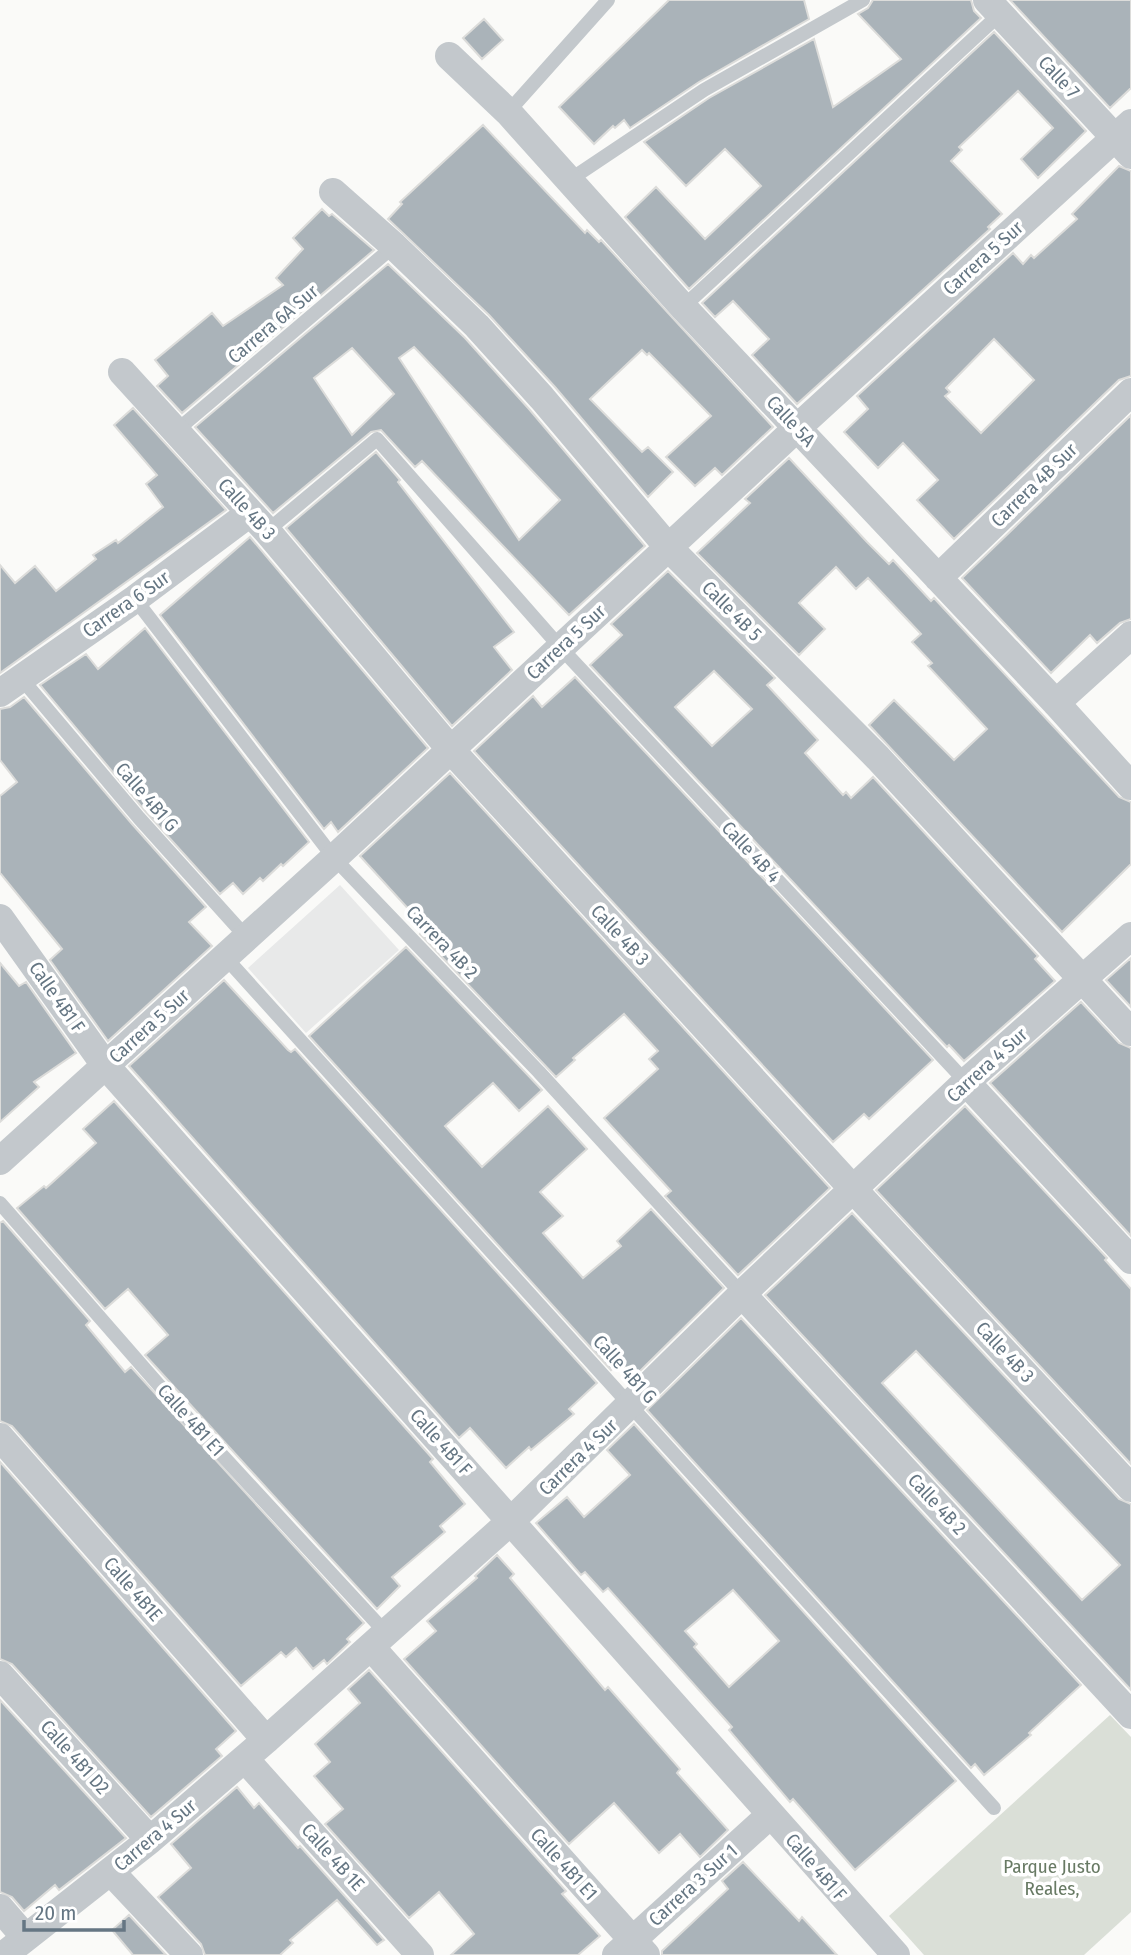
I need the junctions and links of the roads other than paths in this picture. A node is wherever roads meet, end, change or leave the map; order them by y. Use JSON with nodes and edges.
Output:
{"nodes":[{"id":1,"x":608,"y":0,"type":"edge"},
{"id":2,"x":863,"y":0,"type":"edge"},
{"id":3,"x":993,"y":7,"type":"edge"},
{"id":4,"x":449,"y":56,"type":"dead end"},
{"id":5,"x":508,"y":112,"type":"junction"},
{"id":6,"x":1126,"y":138,"type":"edge"},
{"id":7,"x":568,"y":181,"type":"junction"},
{"id":8,"x":333,"y":192,"type":"dead end"},
{"id":9,"x":394,"y":246,"type":"junction"},
{"id":10,"x":683,"y":307,"type":"junction"},
{"id":11,"x":122,"y":372,"type":"dead end"},
{"id":12,"x":1131,"y":392,"type":"edge"},
{"id":13,"x":797,"y":428,"type":"junction"},
{"id":14,"x":176,"y":431,"type":"junction"},
{"id":15,"x":377,"y":439,"type":"joint"},
{"id":16,"x":259,"y":522,"type":"junction"},
{"id":17,"x":668,"y":547,"type":"junction"},
{"id":18,"x":938,"y":578,"type":"junction"},
{"id":19,"x":135,"y":599,"type":"junction"},
{"id":20,"x":1131,"y":635,"type":"edge"},
{"id":21,"x":560,"y":647,"type":"junction"},
{"id":22,"x":10,"y":685,"type":"edge"},
{"id":23,"x":1056,"y":703,"type":"junction"},
{"id":24,"x":451,"y":750,"type":"junction"},
{"id":25,"x":1131,"y":786,"type":"edge"},
{"id":26,"x":334,"y":858,"type":"junction"},
{"id":27,"x":0,"y":918,"type":"edge"},
{"id":28,"x":1131,"y":936,"type":"edge"},
{"id":29,"x":247,"y":938,"type":"junction"},
{"id":30,"x":225,"y":957,"type":"junction"},
{"id":31,"x":1083,"y":980,"type":"junction"},
{"id":32,"x":1131,"y":1032,"type":"edge"},
{"id":33,"x":106,"y":1065,"type":"junction"},
{"id":34,"x":966,"y":1082,"type":"junction"},
{"id":35,"x":0,"y":1161,"type":"edge"},
{"id":36,"x":853,"y":1189,"type":"junction"},
{"id":37,"x":0,"y":1203,"type":"edge"},
{"id":38,"x":1131,"y":1260,"type":"edge"},
{"id":39,"x":742,"y":1294,"type":"junction"},
{"id":40,"x":632,"y":1405,"type":"junction"},
{"id":41,"x":0,"y":1437,"type":"edge"},
{"id":42,"x":1131,"y":1488,"type":"edge"},
{"id":43,"x":511,"y":1521,"type":"junction"},
{"id":44,"x":379,"y":1640,"type":"junction"},
{"id":45,"x":0,"y":1675,"type":"edge"},
{"id":46,"x":1131,"y":1715,"type":"edge"},
{"id":47,"x":266,"y":1740,"type":"junction"},
{"id":48,"x":245,"y":1759,"type":"junction"},
{"id":49,"x":994,"y":1808,"type":"dead end"},
{"id":50,"x":771,"y":1815,"type":"junction"},
{"id":51,"x":150,"y":1840,"type":"junction"},
{"id":52,"x":111,"y":1872,"type":"junction"},
{"id":53,"x":0,"y":1908,"type":"edge"},
{"id":54,"x":25,"y":1937,"type":"junction"},
{"id":55,"x":631,"y":1950,"type":"edge"},
{"id":56,"x":4,"y":1955,"type":"edge"},
{"id":57,"x":189,"y":1955,"type":"edge"},
{"id":58,"x":421,"y":1955,"type":"edge"},
{"id":59,"x":896,"y":1955,"type":"edge"}],
"edges":[{"from":1,"to":5,"type":"lane"},
{"from":2,"to":7,"type":"lane"},
{"from":3,"to":6,"type":"street","name":"Calle 7"},
{"from":3,"to":10,"type":"lane"},
{"from":4,"to":5,"type":"street","name":"Calle 5A"},
{"from":5,"to":7,"type":"street","name":"Calle 5A"},
{"from":6,"to":13,"type":"street","name":"Carrera 5 Sur"},
{"from":7,"to":10,"type":"street","name":"Calle 5A"},
{"from":8,"to":9,"type":"street","name":"Calle 4B 5"},
{"from":9,"to":14,"type":"lane","name":"Carrera 6A Sur"},
{"from":9,"to":17,"type":"street","name":"Calle 4B 5"},
{"from":10,"to":13,"type":"street","name":"Calle 5A"},
{"from":11,"to":14,"type":"street","name":"Calle 4B 3"},
{"from":12,"to":18,"type":"street","name":"Carrera 4B Sur"},
{"from":13,"to":17,"type":"street","name":"Carrera 5 Sur"},
{"from":13,"to":18,"type":"street","name":"Calle 5A"},
{"from":14,"to":16,"type":"street","name":"Calle 4B 3"},
{"from":15,"to":16,"type":"lane","name":"Carrera 6 Sur"},
{"from":15,"to":21,"type":"lane","name":"Calle 4B 4"},
{"from":16,"to":19,"type":"street","name":"Carrera 6 Sur"},
{"from":16,"to":24,"type":"street","name":"Calle 4B 3"},
{"from":17,"to":21,"type":"street","name":"Carrera 5 Sur"},
{"from":17,"to":31,"type":"street","name":"Calle 4B 5"},
{"from":18,"to":23,"type":"street","name":"Calle 5A"},
{"from":19,"to":22,"type":"street","name":"Carrera 6 Sur"},
{"from":19,"to":26,"type":"lane","name":"Carrera 4B 2"},
{"from":20,"to":23,"type":"street"},
{"from":21,"to":24,"type":"street","name":"Carrera 5 Sur"},
{"from":21,"to":34,"type":"lane","name":"Calle 4B 4"},
{"from":22,"to":29,"type":"lane","name":"Calle 4B1 G"},
{"from":23,"to":25,"type":"street","name":"Calle 5A"},
{"from":24,"to":26,"type":"street","name":"Carrera 5 Sur"},
{"from":24,"to":36,"type":"street","name":"Calle 4B 3"},
{"from":26,"to":29,"type":"street","name":"Carrera 5 Sur"},
{"from":26,"to":39,"type":"lane","name":"Carrera 4B 2"},
{"from":27,"to":33,"type":"street","name":"Calle 4B1 F"},
{"from":28,"to":31,"type":"street","name":"Carrera 4 Sur"},
{"from":29,"to":30,"type":"street","name":"Carrera 5 Sur"},
{"from":30,"to":33,"type":"street","name":"Carrera 5 Sur"},
{"from":30,"to":40,"type":"lane","name":"Calle 4B1 G"},
{"from":31,"to":32,"type":"street","name":"Calle 4B 5"},
{"from":31,"to":34,"type":"street","name":"Carrera 4 Sur"},
{"from":33,"to":35,"type":"street","name":"Carrera 5 Sur"},
{"from":33,"to":43,"type":"street","name":"Calle 4B1 F"},
{"from":34,"to":36,"type":"street","name":"Carrera 4 Sur"},
{"from":34,"to":38,"type":"street","name":"Calle 4B 4"},
{"from":36,"to":39,"type":"street","name":"Carrera 4 Sur"},
{"from":36,"to":42,"type":"street","name":"Calle 4B 3"},
{"from":37,"to":44,"type":"lane","name":"Calle 4B1 E1"},
{"from":39,"to":40,"type":"street","name":"Carrera 4 Sur"},
{"from":39,"to":46,"type":"street","name":"Calle 4B 2"},
{"from":40,"to":43,"type":"street","name":"Carrera 4 Sur"},
{"from":40,"to":49,"type":"lane","name":"Calle 4B1 G"},
{"from":41,"to":47,"type":"street","name":"Calle 4B1E"},
{"from":43,"to":44,"type":"street","name":"Carrera 4 Sur"},
{"from":43,"to":50,"type":"street","name":"Calle 4B1 F"},
{"from":44,"to":47,"type":"street","name":"Carrera 4 Sur"},
{"from":44,"to":55,"type":"street","name":"Calle 4B1 E1"},
{"from":45,"to":51,"type":"street","name":"Calle 4B1 D2"},
{"from":47,"to":48,"type":"street","name":"Carrera 4 Sur"},
{"from":48,"to":51,"type":"street","name":"Carrera 4 Sur"},
{"from":48,"to":58,"type":"street","name":"Calle 4B 1E"},
{"from":50,"to":55,"type":"street","name":"Carrera 3 Sur 1"},
{"from":50,"to":59,"type":"street","name":"Calle 4B1 F"},
{"from":51,"to":52,"type":"street","name":"Carrera 4 Sur"},
{"from":52,"to":54,"type":"street","name":"Carrera 4 Sur"},
{"from":52,"to":57,"type":"street"},
{"from":53,"to":54,"type":"street"},
{"from":54,"to":56,"type":"street","name":"Carrera 4 Sur"}]}
